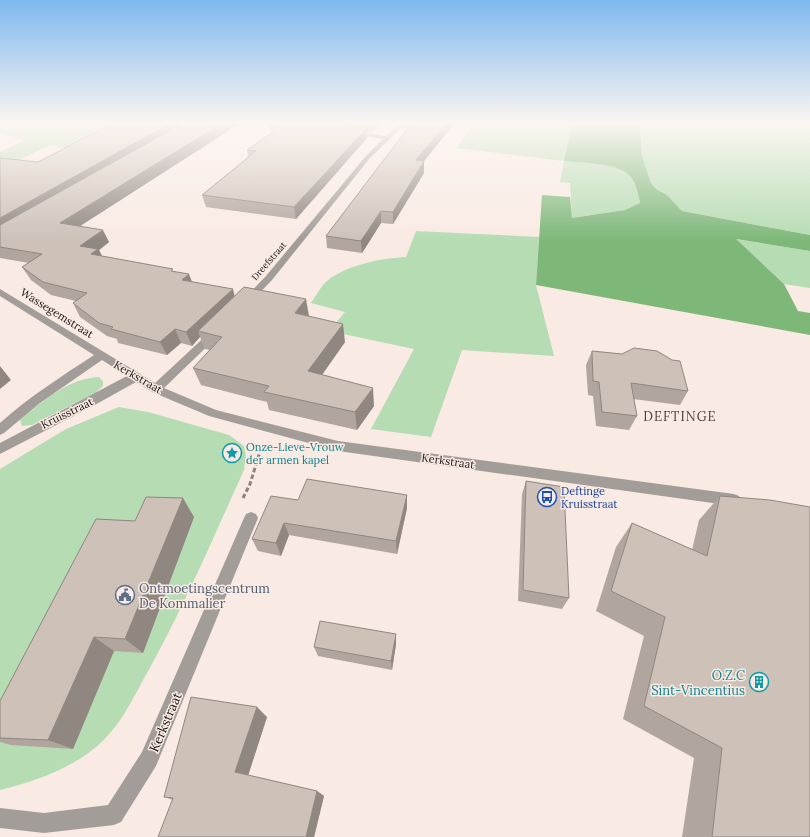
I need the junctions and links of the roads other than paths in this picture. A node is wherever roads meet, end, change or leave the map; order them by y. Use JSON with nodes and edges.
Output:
{"nodes":[{"id":1,"x":363,"y":163,"type":"edge"},
{"id":2,"x":0,"y":292,"type":"edge"},
{"id":3,"x":237,"y":310,"type":"edge"},
{"id":4,"x":222,"y":326,"type":"edge"},
{"id":5,"x":102,"y":355,"type":"junction"},
{"id":6,"x":135,"y":377,"type":"junction"},
{"id":7,"x":156,"y":389,"type":"junction"},
{"id":8,"x":0,"y":430,"type":"edge"},
{"id":9,"x":0,"y":449,"type":"edge"},
{"id":10,"x":749,"y":503,"type":"edge"},
{"id":11,"x":251,"y":518,"type":"road end"},
{"id":12,"x":0,"y":818,"type":"edge"}],
"edges":[{"from":1,"to":3,"type":"street","name":"Dreefstraat"},
{"from":2,"to":5,"type":"street","name":"Wassegemstraat"},
{"from":4,"to":7,"type":"street"},
{"from":5,"to":6,"type":"street","name":"Kerkstraat"},
{"from":5,"to":8,"type":"street"},
{"from":6,"to":7,"type":"street","name":"Kerkstraat"},
{"from":6,"to":9,"type":"street","name":"Kruisstraat"},
{"from":7,"to":10,"type":"street","name":"Kerkstraat"},
{"from":11,"to":12,"type":"street","name":"Kerkstraat"}]}
